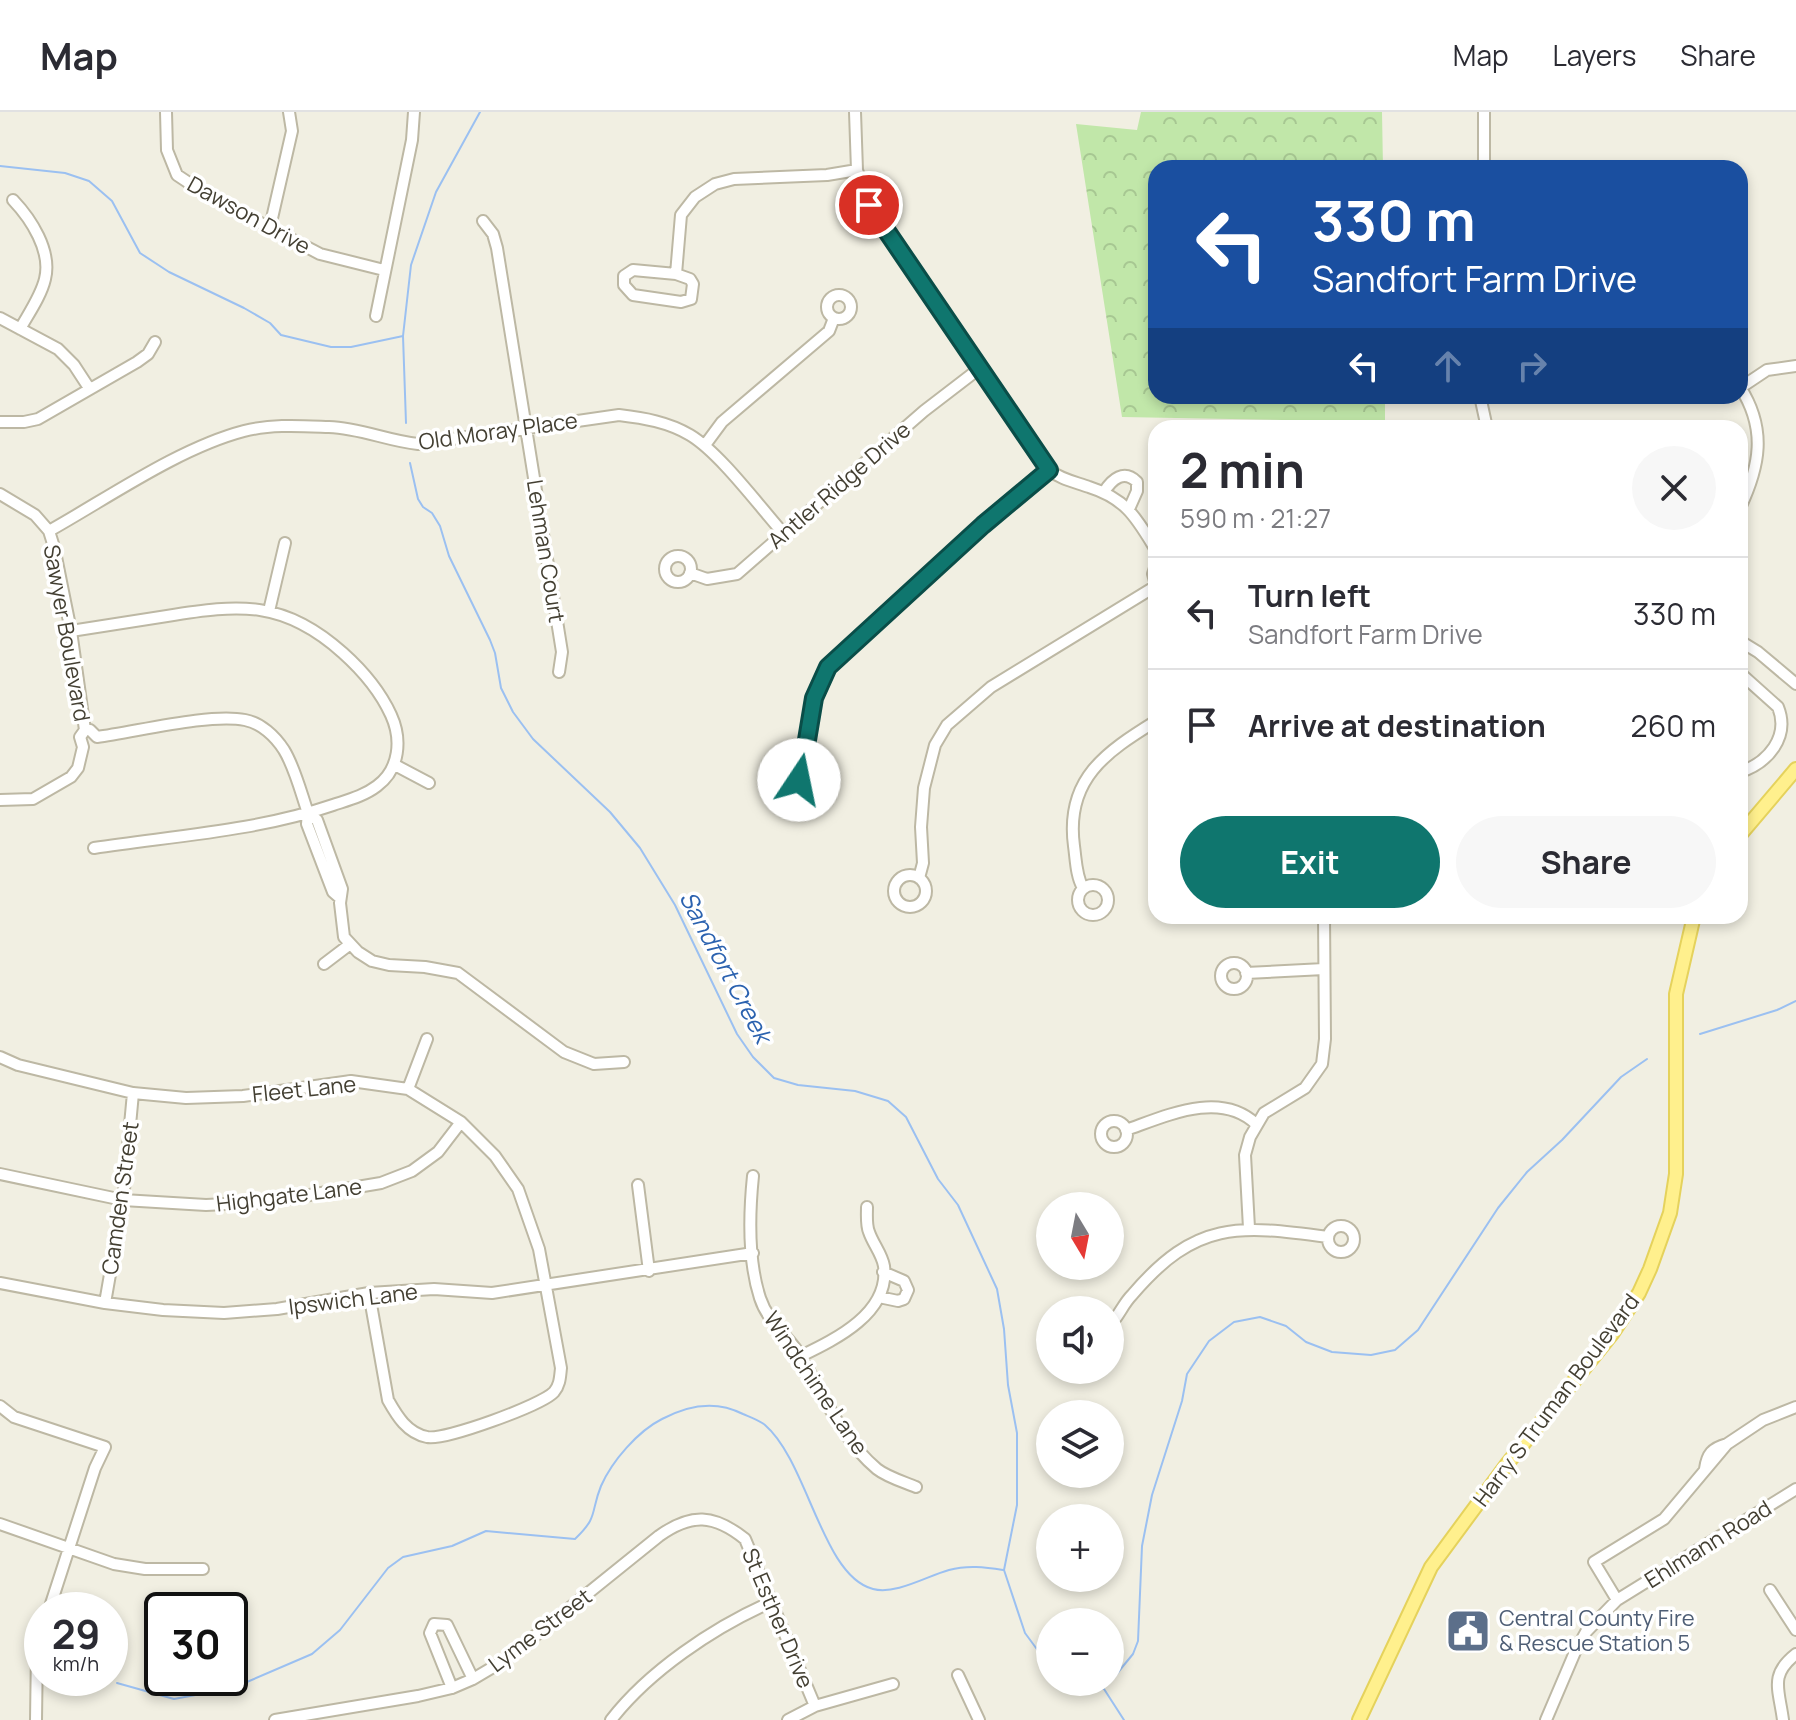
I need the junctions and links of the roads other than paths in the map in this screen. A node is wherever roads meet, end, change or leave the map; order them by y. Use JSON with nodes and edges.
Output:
{"nodes":[{"id":1,"x":166,"y":112,"type":"edge"},
{"id":2,"x":289,"y":112,"type":"edge"},
{"id":3,"x":414,"y":112,"type":"edge"},
{"id":4,"x":855,"y":112,"type":"edge"},
{"id":5,"x":1484,"y":112,"type":"edge"},
{"id":6,"x":1484,"y":160,"type":"edge"},
{"id":7,"x":857,"y":170,"type":"junction"},
{"id":8,"x":13,"y":200,"type":"dead end"},
{"id":9,"x":483,"y":221,"type":"dead end"},
{"id":10,"x":270,"y":227,"type":"junction"},
{"id":11,"x":384,"y":270,"type":"junction"},
{"id":12,"x":676,"y":274,"type":"junction"},
{"id":13,"x":376,"y":316,"type":"dead end"},
{"id":14,"x":0,"y":318,"type":"edge"},
{"id":15,"x":834,"y":318,"type":"dead end"},
{"id":16,"x":20,"y":329,"type":"junction"},
{"id":17,"x":155,"y":342,"type":"dead end"},
{"id":18,"x":1796,"y":366,"type":"edge"},
{"id":19,"x":980,"y":368,"type":"junction"},
{"id":20,"x":1748,"y":383,"type":"edge"},
{"id":21,"x":89,"y":388,"type":"junction"},
{"id":22,"x":1748,"y":404,"type":"edge"},
{"id":23,"x":0,"y":422,"type":"edge"},
{"id":24,"x":527,"y":430,"type":"junction"},
{"id":25,"x":705,"y":445,"type":"junction"},
{"id":26,"x":1049,"y":470,"type":"junction"},
{"id":27,"x":1748,"y":489,"type":"edge"},
{"id":28,"x":1104,"y":492,"type":"junction"},
{"id":29,"x":0,"y":494,"type":"edge"},
{"id":30,"x":1129,"y":509,"type":"junction"},
{"id":31,"x":49,"y":531,"type":"junction"},
{"id":32,"x":784,"y":534,"type":"junction"},
{"id":33,"x":1148,"y":538,"type":"edge"},
{"id":34,"x":285,"y":543,"type":"dead end"},
{"id":35,"x":690,"y":573,"type":"dead end"},
{"id":36,"x":1148,"y":590,"type":"edge"},
{"id":37,"x":269,"y":611,"type":"junction"},
{"id":38,"x":71,"y":631,"type":"junction"},
{"id":39,"x":1748,"y":646,"type":"edge"},
{"id":40,"x":559,"y":672,"type":"dead end"},
{"id":41,"x":1748,"y":680,"type":"edge"},
{"id":42,"x":1795,"y":685,"type":"edge"},
{"id":43,"x":1148,"y":726,"type":"edge"},
{"id":44,"x":85,"y":730,"type":"junction"},
{"id":45,"x":97,"y":737,"type":"junction"},
{"id":46,"x":83,"y":747,"type":"junction"},
{"id":47,"x":395,"y":765,"type":"junction"},
{"id":48,"x":1748,"y":769,"type":"edge"},
{"id":49,"x":1796,"y":769,"type":"edge"},
{"id":50,"x":797,"y":773,"type":"dead end"},
{"id":51,"x":429,"y":783,"type":"dead end"},
{"id":52,"x":0,"y":800,"type":"edge"},
{"id":53,"x":308,"y":813,"type":"junction"},
{"id":54,"x":1748,"y":826,"type":"edge"},
{"id":55,"x":94,"y":848,"type":"dead end"},
{"id":56,"x":919,"y":878,"type":"dead end"},
{"id":57,"x":1083,"y":888,"type":"dead end"},
{"id":58,"x":1324,"y":924,"type":"edge"},
{"id":59,"x":1692,"y":924,"type":"edge"},
{"id":60,"x":349,"y":945,"type":"junction"},
{"id":61,"x":324,"y":964,"type":"dead end"},
{"id":62,"x":1324,"y":969,"type":"junction"},
{"id":63,"x":1246,"y":973,"type":"dead end"},
{"id":64,"x":427,"y":1039,"type":"dead end"},
{"id":65,"x":0,"y":1057,"type":"edge"},
{"id":66,"x":624,"y":1062,"type":"dead end"},
{"id":67,"x":408,"y":1089,"type":"junction"},
{"id":68,"x":133,"y":1093,"type":"junction"},
{"id":69,"x":461,"y":1122,"type":"junction"},
{"id":70,"x":1256,"y":1124,"type":"junction"},
{"id":71,"x":1126,"y":1130,"type":"dead end"},
{"id":72,"x":0,"y":1174,"type":"edge"},
{"id":73,"x":753,"y":1176,"type":"dead end"},
{"id":74,"x":638,"y":1185,"type":"dead end"},
{"id":75,"x":123,"y":1200,"type":"junction"},
{"id":76,"x":867,"y":1207,"type":"dead end"},
{"id":77,"x":1249,"y":1228,"type":"junction"},
{"id":78,"x":1328,"y":1237,"type":"dead end"},
{"id":79,"x":753,"y":1253,"type":"junction"},
{"id":80,"x":649,"y":1271,"type":"junction"},
{"id":81,"x":883,"y":1272,"type":"junction"},
{"id":82,"x":0,"y":1283,"type":"edge"},
{"id":83,"x":545,"y":1286,"type":"junction"},
{"id":84,"x":369,"y":1293,"type":"junction"},
{"id":85,"x":879,"y":1297,"type":"junction"},
{"id":86,"x":105,"y":1303,"type":"junction"},
{"id":87,"x":1124,"y":1305,"type":"edge"},
{"id":88,"x":801,"y":1356,"type":"junction"},
{"id":89,"x":0,"y":1406,"type":"edge"},
{"id":90,"x":1796,"y":1407,"type":"edge"},
{"id":91,"x":916,"y":1487,"type":"dead end"},
{"id":92,"x":1796,"y":1490,"type":"edge"},
{"id":93,"x":692,"y":1519,"type":"joint"},
{"id":94,"x":0,"y":1524,"type":"edge"},
{"id":95,"x":68,"y":1549,"type":"junction"},
{"id":96,"x":203,"y":1569,"type":"dead end"},
{"id":97,"x":1770,"y":1590,"type":"dead end"},
{"id":98,"x":55,"y":1592,"type":"edge"},
{"id":99,"x":1617,"y":1600,"type":"junction"},
{"id":100,"x":769,"y":1603,"type":"junction"},
{"id":101,"x":1796,"y":1630,"type":"edge"},
{"id":102,"x":1796,"y":1654,"type":"edge"},
{"id":103,"x":958,"y":1675,"type":"dead end"},
{"id":104,"x":473,"y":1679,"type":"junction"},
{"id":105,"x":893,"y":1684,"type":"dead end"},
{"id":106,"x":452,"y":1688,"type":"junction"},
{"id":107,"x":36,"y":1696,"type":"edge"},
{"id":108,"x":815,"y":1706,"type":"junction"},
{"id":109,"x":36,"y":1720,"type":"edge"},
{"id":110,"x":275,"y":1720,"type":"edge"},
{"id":111,"x":611,"y":1720,"type":"edge"},
{"id":112,"x":788,"y":1720,"type":"edge"},
{"id":113,"x":979,"y":1720,"type":"edge"},
{"id":114,"x":1359,"y":1720,"type":"edge"},
{"id":115,"x":1546,"y":1720,"type":"edge"},
{"id":116,"x":1783,"y":1720,"type":"edge"}],
"edges":[{"from":1,"to":10,"type":"street","name":"Dawson Drive"},
{"from":2,"to":10,"type":"street"},
{"from":3,"to":11,"type":"street"},
{"from":4,"to":7,"type":"street"},
{"from":5,"to":6,"type":"street"},
{"from":7,"to":12,"type":"street"},
{"from":7,"to":19,"type":"street"},
{"from":8,"to":16,"type":"street"},
{"from":9,"to":24,"type":"street","name":"Lehman Court"},
{"from":10,"to":11,"type":"street","name":"Dawson Drive"},
{"from":11,"to":13,"type":"street"},
{"from":12,"to":12,"type":"street"},
{"from":14,"to":16,"type":"street"},
{"from":15,"to":25,"type":"street"},
{"from":16,"to":21,"type":"street"},
{"from":17,"to":21,"type":"street"},
{"from":18,"to":20,"type":"street"},
{"from":19,"to":26,"type":"street"},
{"from":19,"to":32,"type":"street","name":"Antler Ridge Drive"},
{"from":21,"to":23,"type":"street"},
{"from":22,"to":27,"type":"street"},
{"from":24,"to":25,"type":"street","name":"Old Moray Place"},
{"from":24,"to":31,"type":"street","name":"Old Moray Place"},
{"from":24,"to":40,"type":"street","name":"Lehman Court"},
{"from":25,"to":32,"type":"street","name":"Old Moray Place"},
{"from":26,"to":28,"type":"street"},
{"from":26,"to":50,"type":"street"},
{"from":28,"to":30,"type":"street"},
{"from":28,"to":30,"type":"street"},
{"from":29,"to":31,"type":"street","name":"Sawyer Boulevard"},
{"from":30,"to":33,"type":"street"},
{"from":31,"to":38,"type":"street","name":"Sawyer Boulevard"},
{"from":32,"to":35,"type":"street","name":"Antler Ridge Drive"},
{"from":34,"to":37,"type":"street"},
{"from":36,"to":56,"type":"street"},
{"from":37,"to":38,"type":"street"},
{"from":37,"to":47,"type":"street"},
{"from":38,"to":44,"type":"street","name":"Sawyer Boulevard"},
{"from":39,"to":42,"type":"street"},
{"from":41,"to":48,"type":"street"},
{"from":43,"to":57,"type":"street"},
{"from":44,"to":45,"type":"street"},
{"from":44,"to":46,"type":"street","name":"Sawyer Boulevard"},
{"from":45,"to":46,"type":"street","name":"Sawyer Boulevard"},
{"from":45,"to":53,"type":"street"},
{"from":46,"to":52,"type":"street","name":"Sawyer Boulevard"},
{"from":47,"to":51,"type":"street"},
{"from":47,"to":53,"type":"street"},
{"from":49,"to":54,"type":"main road"},
{"from":53,"to":55,"type":"street"},
{"from":53,"to":60,"type":"street"},
{"from":58,"to":62,"type":"street"},
{"from":59,"to":114,"type":"main road","name":"Harry S Truman Boulevard"},
{"from":60,"to":61,"type":"street"},
{"from":60,"to":66,"type":"street"},
{"from":62,"to":63,"type":"street"},
{"from":62,"to":70,"type":"street"},
{"from":64,"to":67,"type":"street"},
{"from":65,"to":68,"type":"street","name":"Fleet Lane"},
{"from":67,"to":68,"type":"street","name":"Fleet Lane"},
{"from":67,"to":69,"type":"street","name":"Fleet Lane"},
{"from":68,"to":75,"type":"street","name":"Camden Street"},
{"from":69,"to":75,"type":"street","name":"Highgate Lane"},
{"from":69,"to":83,"type":"street","name":"Fleet Lane"},
{"from":70,"to":71,"type":"street"},
{"from":70,"to":77,"type":"street"},
{"from":72,"to":75,"type":"street","name":"Highgate Lane"},
{"from":73,"to":79,"type":"street","name":"Windchime Lane"},
{"from":74,"to":80,"type":"street"},
{"from":75,"to":86,"type":"street","name":"Camden Street"},
{"from":76,"to":81,"type":"street"},
{"from":77,"to":78,"type":"street"},
{"from":77,"to":87,"type":"street"},
{"from":79,"to":80,"type":"street","name":"Ipswich Lane"},
{"from":79,"to":88,"type":"street","name":"Windchime Lane"},
{"from":80,"to":83,"type":"street","name":"Ipswich Lane"},
{"from":81,"to":85,"type":"street"},
{"from":81,"to":85,"type":"street"},
{"from":82,"to":86,"type":"street","name":"Ipswich Lane"},
{"from":83,"to":84,"type":"street","name":"Ipswich Lane"},
{"from":83,"to":84,"type":"street","name":"Fleet Lane"},
{"from":84,"to":86,"type":"street","name":"Ipswich Lane"},
{"from":85,"to":88,"type":"street"},
{"from":88,"to":91,"type":"street","name":"Windchime Lane"},
{"from":89,"to":95,"type":"street"},
{"from":90,"to":99,"type":"street"},
{"from":92,"to":99,"type":"street","name":"Ehlmann Road"},
{"from":93,"to":100,"type":"street","name":"St Esther Drive"},
{"from":93,"to":104,"type":"street","name":"Lyme Street"},
{"from":94,"to":95,"type":"street"},
{"from":95,"to":96,"type":"street"},
{"from":95,"to":98,"type":"street"},
{"from":97,"to":101,"type":"street"},
{"from":99,"to":115,"type":"street","name":"Ehlmann Road"},
{"from":100,"to":108,"type":"street","name":"St Esther Drive"},
{"from":100,"to":111,"type":"street"},
{"from":102,"to":116,"type":"street"},
{"from":103,"to":113,"type":"street"},
{"from":104,"to":106,"type":"street","name":"Lyme Street"},
{"from":104,"to":106,"type":"street"},
{"from":105,"to":108,"type":"street"},
{"from":106,"to":110,"type":"street","name":"Lyme Street"},
{"from":107,"to":109,"type":"street"},
{"from":108,"to":112,"type":"street"}]}
